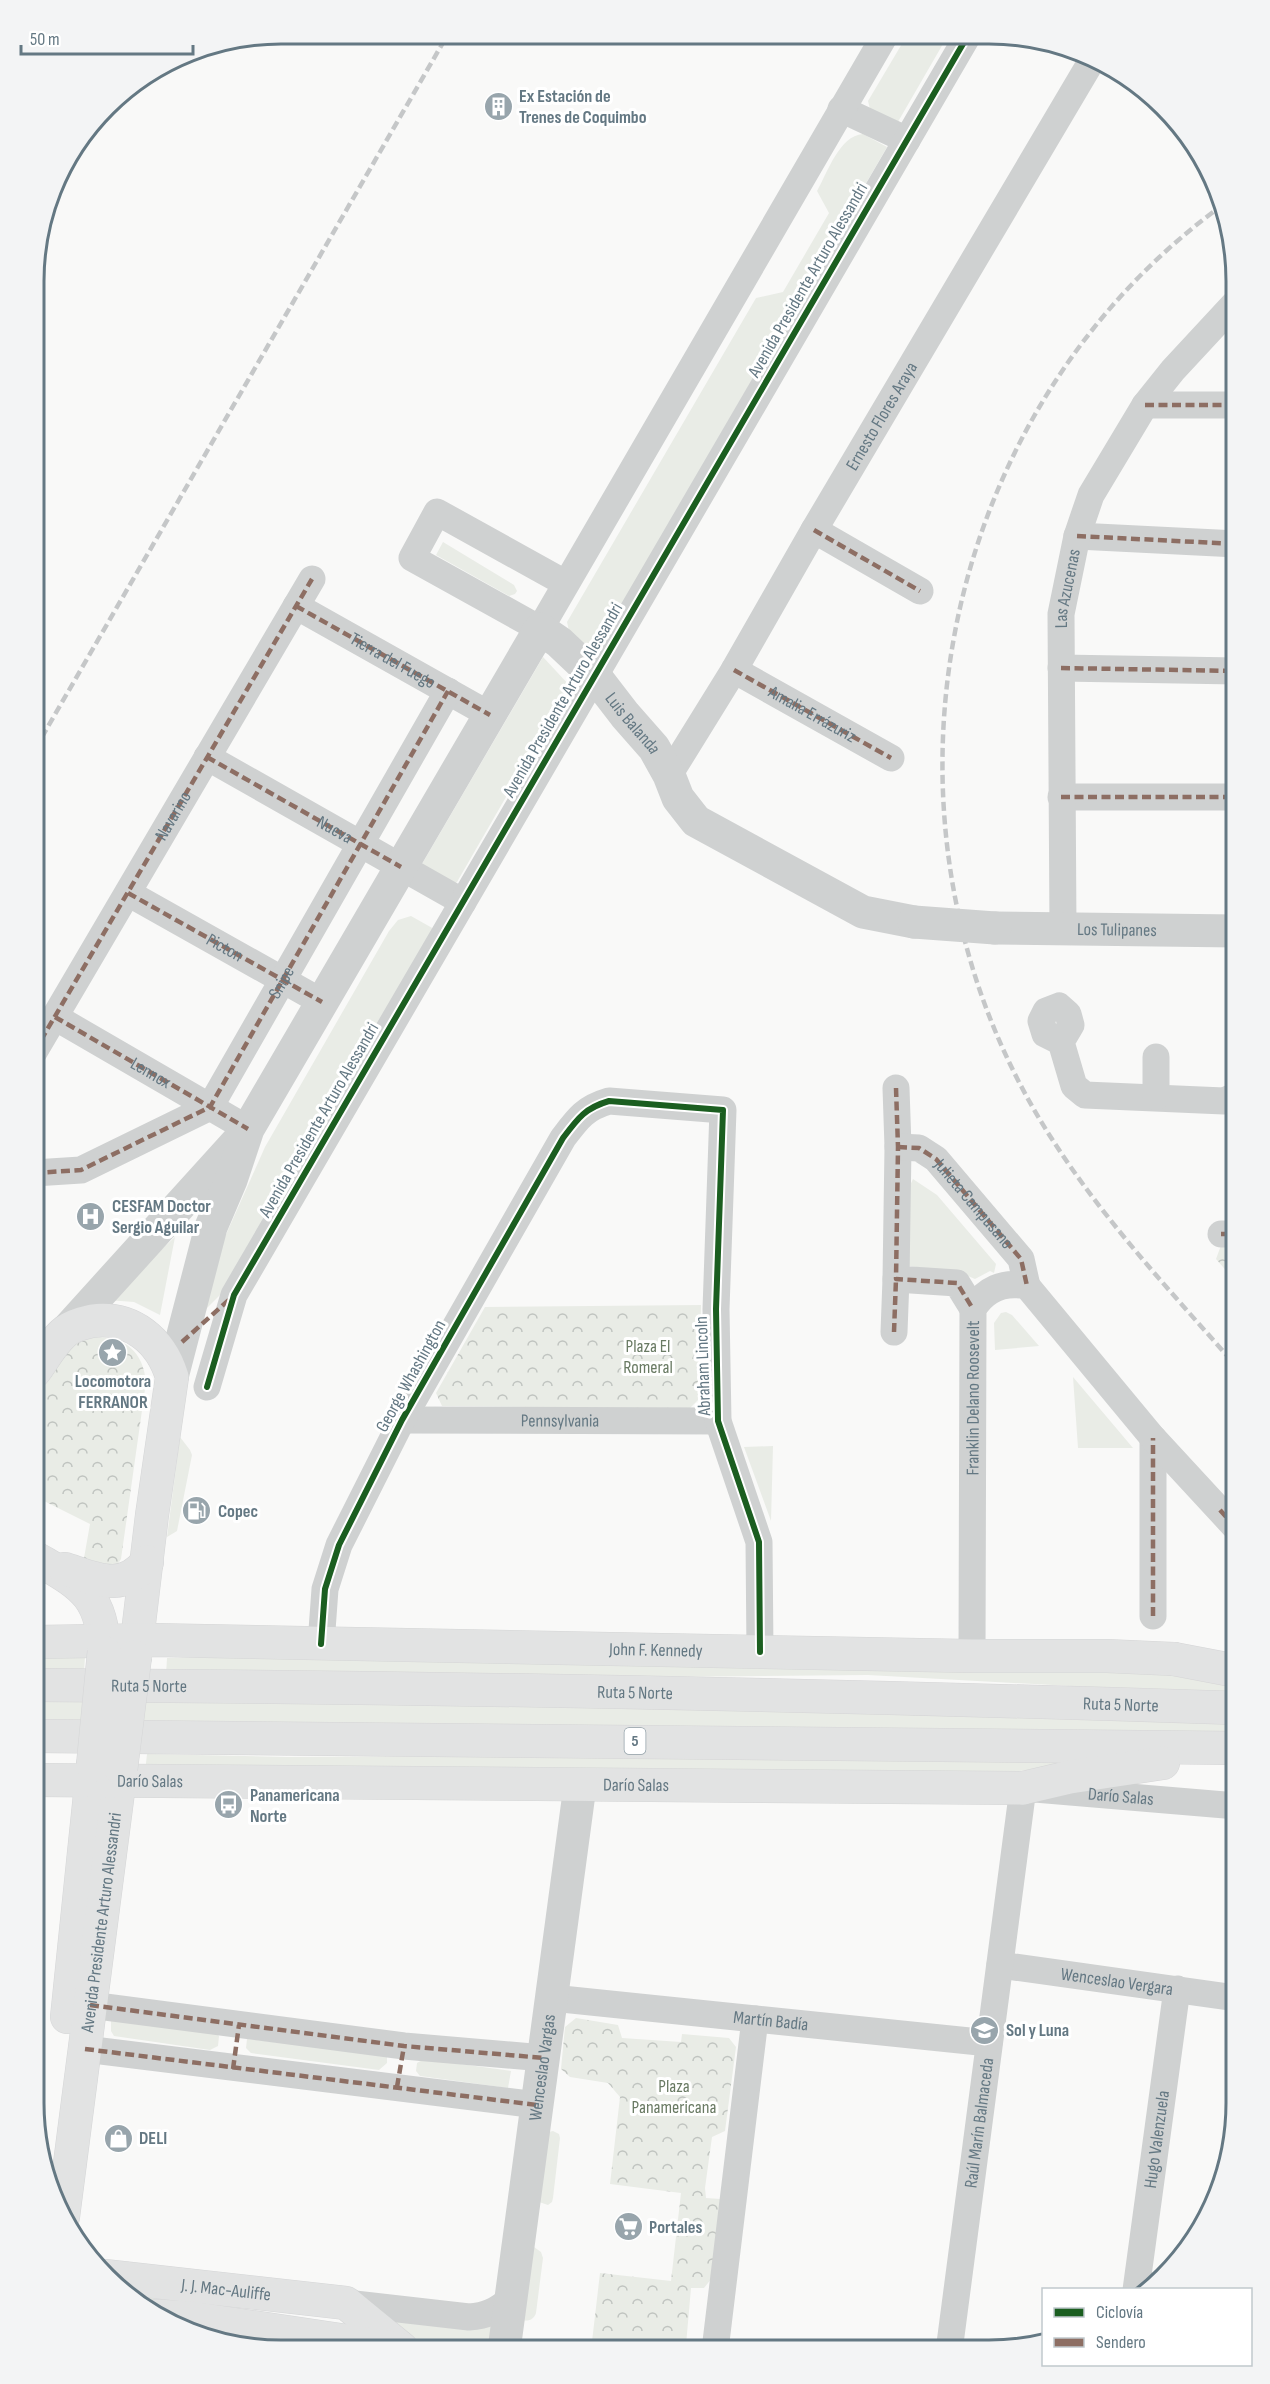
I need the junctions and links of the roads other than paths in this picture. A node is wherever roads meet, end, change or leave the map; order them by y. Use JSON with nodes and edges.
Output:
{"nodes":[{"id":1,"x":880,"y":44,"type":"edge"},
{"id":2,"x":963,"y":44,"type":"edge"},
{"id":3,"x":1089,"y":66,"type":"edge"},
{"id":4,"x":842,"y":109,"type":"junction"},
{"id":5,"x":907,"y":141,"type":"junction"},
{"id":6,"x":1226,"y":313,"type":"edge"},
{"id":7,"x":1145,"y":405,"type":"junction"},
{"id":8,"x":1226,"y":405,"type":"edge"},
{"id":9,"x":814,"y":530,"type":"junction"},
{"id":10,"x":1077,"y":536,"type":"junction"},
{"id":11,"x":1226,"y":543,"type":"edge"},
{"id":12,"x":312,"y":579,"type":"dead end"},
{"id":13,"x":565,"y":583,"type":"junction"},
{"id":14,"x":920,"y":591,"type":"dead end"},
{"id":15,"x":296,"y":606,"type":"junction"},
{"id":16,"x":540,"y":629,"type":"junction"},
{"id":17,"x":1061,"y":668,"type":"junction"},
{"id":18,"x":734,"y":670,"type":"junction"},
{"id":19,"x":1226,"y":672,"type":"edge"},
{"id":20,"x":595,"y":676,"type":"junction"},
{"id":21,"x":448,"y":691,"type":"junction"},
{"id":22,"x":489,"y":715,"type":"junction"},
{"id":23,"x":207,"y":757,"type":"junction"},
{"id":24,"x":891,"y":758,"type":"dead end"},
{"id":25,"x":669,"y":775,"type":"junction"},
{"id":26,"x":1061,"y":796,"type":"junction"},
{"id":27,"x":1226,"y":797,"type":"edge"},
{"id":28,"x":361,"y":844,"type":"junction"},
{"id":29,"x":401,"y":867,"type":"junction"},
{"id":30,"x":128,"y":892,"type":"junction"},
{"id":31,"x":463,"y":902,"type":"junction"},
{"id":32,"x":1062,"y":927,"type":"junction"},
{"id":33,"x":995,"y":928,"type":"joint"},
{"id":34,"x":1226,"y":931,"type":"edge"},
{"id":35,"x":283,"y":980,"type":"junction"},
{"id":36,"x":322,"y":1002,"type":"junction"},
{"id":37,"x":55,"y":1017,"type":"junction"},
{"id":38,"x":44,"y":1035,"type":"edge"},
{"id":39,"x":1061,"y":1042,"type":"dead end"},
{"id":40,"x":1156,"y":1057,"type":"dead end"},
{"id":41,"x":896,"y":1088,"type":"dead end"},
{"id":42,"x":1156,"y":1097,"type":"junction"},
{"id":43,"x":1226,"y":1100,"type":"edge"},
{"id":44,"x":210,"y":1107,"type":"junction"},
{"id":45,"x":723,"y":1110,"type":"joint"},
{"id":46,"x":248,"y":1129,"type":"junction"},
{"id":47,"x":898,"y":1147,"type":"junction"},
{"id":48,"x":44,"y":1172,"type":"edge"},
{"id":49,"x":896,"y":1279,"type":"junction"},
{"id":50,"x":1027,"y":1286,"type":"junction"},
{"id":51,"x":234,"y":1295,"type":"junction"},
{"id":52,"x":973,"y":1309,"type":"junction"},
{"id":53,"x":66,"y":1331,"type":"junction"},
{"id":54,"x":894,"y":1332,"type":"dead end"},
{"id":55,"x":182,"y":1342,"type":"junction"},
{"id":56,"x":44,"y":1359,"type":"edge"},
{"id":57,"x":172,"y":1377,"type":"junction"},
{"id":58,"x":207,"y":1387,"type":"dead end"},
{"id":59,"x":402,"y":1420,"type":"junction"},
{"id":60,"x":718,"y":1421,"type":"junction"},
{"id":61,"x":1153,"y":1438,"type":"junction"},
{"id":62,"x":1226,"y":1517,"type":"edge"},
{"id":63,"x":44,"y":1562,"type":"edge"},
{"id":64,"x":147,"y":1562,"type":"junction"},
{"id":65,"x":44,"y":1563,"type":"edge"},
{"id":66,"x":1153,"y":1616,"type":"dead end"},
{"id":67,"x":44,"y":1643,"type":"edge"},
{"id":68,"x":321,"y":1644,"type":"junction"},
{"id":69,"x":120,"y":1647,"type":"junction"},
{"id":70,"x":760,"y":1652,"type":"junction"},
{"id":71,"x":972,"y":1656,"type":"junction"},
{"id":72,"x":1226,"y":1669,"type":"edge"},
{"id":73,"x":44,"y":1685,"type":"edge"},
{"id":74,"x":1226,"y":1708,"type":"edge"},
{"id":75,"x":44,"y":1736,"type":"edge"},
{"id":76,"x":1226,"y":1748,"type":"edge"},
{"id":77,"x":1226,"y":1754,"type":"edge"},
{"id":78,"x":106,"y":1774,"type":"junction"},
{"id":79,"x":44,"y":1779,"type":"edge"},
{"id":80,"x":580,"y":1786,"type":"junction"},
{"id":81,"x":1023,"y":1788,"type":"junction"},
{"id":82,"x":1226,"y":1805,"type":"edge"},
{"id":83,"x":1000,"y":1965,"type":"junction"},
{"id":84,"x":1177,"y":1989,"type":"junction"},
{"id":85,"x":1226,"y":1996,"type":"edge"},
{"id":86,"x":552,"y":1998,"type":"junction"},
{"id":87,"x":90,"y":2005,"type":"junction"},
{"id":88,"x":756,"y":2019,"type":"junction"},
{"id":89,"x":239,"y":2025,"type":"junction"},
{"id":90,"x":989,"y":2043,"type":"junction"},
{"id":91,"x":404,"y":2046,"type":"junction"},
{"id":92,"x":85,"y":2049,"type":"junction"},
{"id":93,"x":544,"y":2058,"type":"junction"},
{"id":94,"x":233,"y":2069,"type":"junction"},
{"id":95,"x":397,"y":2087,"type":"junction"},
{"id":96,"x":537,"y":2105,"type":"junction"},
{"id":97,"x":52,"y":2166,"type":"edge"},
{"id":98,"x":65,"y":2202,"type":"edge"},
{"id":99,"x":120,"y":2278,"type":"edge"},
{"id":100,"x":1136,"y":2288,"type":"edge"},
{"id":101,"x":237,"y":2292,"type":"junction"},
{"id":102,"x":511,"y":2299,"type":"junction"},
{"id":103,"x":346,"y":2303,"type":"junction"},
{"id":104,"x":178,"y":2317,"type":"edge"},
{"id":105,"x":191,"y":2318,"type":"junction"},
{"id":106,"x":340,"y":2340,"type":"edge"},
{"id":107,"x":390,"y":2340,"type":"edge"},
{"id":108,"x":505,"y":2340,"type":"edge"},
{"id":109,"x":716,"y":2340,"type":"edge"},
{"id":110,"x":950,"y":2340,"type":"edge"}],
"edges":[{"from":1,"to":4,"type":"street","name":"Avenida Presidente Arturo Alessandri"},
{"from":2,"to":5,"type":"street","name":"Avenida Presidente Arturo Alessandri"},
{"from":3,"to":9,"type":"street","name":"Ernesto Flores Araya"},
{"from":4,"to":5,"type":"street"},
{"from":4,"to":13,"type":"street","name":"Avenida Presidente Arturo Alessandri"},
{"from":5,"to":20,"type":"street","name":"Avenida Presidente Arturo Alessandri"},
{"from":6,"to":7,"type":"street","name":"Las Azucenas"},
{"from":7,"to":8,"type":"street"},
{"from":7,"to":10,"type":"street","name":"Las Azucenas"},
{"from":9,"to":14,"type":"street"},
{"from":9,"to":18,"type":"street","name":"Ernesto Flores Araya"},
{"from":10,"to":11,"type":"street"},
{"from":10,"to":17,"type":"street","name":"Las Azucenas"},
{"from":12,"to":15,"type":"street","name":"Navarino"},
{"from":13,"to":16,"type":"street","name":"Avenida Presidente Arturo Alessandri"},
{"from":13,"to":16,"type":"street","name":"Luis Balanda"},
{"from":15,"to":21,"type":"street","name":"Tierra del Fuego"},
{"from":15,"to":23,"type":"street","name":"Navarino"},
{"from":16,"to":20,"type":"street","name":"Luis Balanda"},
{"from":16,"to":22,"type":"street","name":"Avenida Presidente Arturo Alessandri"},
{"from":17,"to":19,"type":"street"},
{"from":17,"to":26,"type":"street","name":"Las Azucenas"},
{"from":18,"to":24,"type":"street","name":"Amalia Errázuriz"},
{"from":18,"to":25,"type":"street","name":"Ernesto Flores Araya"},
{"from":20,"to":25,"type":"street","name":"Luis Balanda"},
{"from":20,"to":31,"type":"street","name":"Avenida Presidente Arturo Alessandri"},
{"from":21,"to":22,"type":"street","name":"Tierra del Fuego"},
{"from":21,"to":28,"type":"street","name":"Snipe"},
{"from":22,"to":29,"type":"street","name":"Avenida Presidente Arturo Alessandri"},
{"from":23,"to":28,"type":"street","name":"Nueva"},
{"from":23,"to":30,"type":"street","name":"Navarino"},
{"from":25,"to":33,"type":"street","name":"Luis Balanda","bridge":true},
{"from":26,"to":27,"type":"street"},
{"from":26,"to":32,"type":"street","name":"Las Azucenas"},
{"from":28,"to":29,"type":"street","name":"Nueva"},
{"from":28,"to":35,"type":"street","name":"Snipe"},
{"from":29,"to":31,"type":"street","name":"Nueva"},
{"from":29,"to":36,"type":"street","name":"Avenida Presidente Arturo Alessandri"},
{"from":30,"to":35,"type":"street","name":"Picton"},
{"from":30,"to":37,"type":"street","name":"Navarino"},
{"from":31,"to":51,"type":"street","name":"Avenida Presidente Arturo Alessandri"},
{"from":32,"to":33,"type":"street","name":"Los Tulipanes"},
{"from":32,"to":34,"type":"street","name":"Los Tulipanes"},
{"from":35,"to":36,"type":"street","name":"Picton"},
{"from":35,"to":44,"type":"street","name":"Snipe"},
{"from":36,"to":46,"type":"street","name":"Avenida Presidente Arturo Alessandri"},
{"from":37,"to":38,"type":"street","name":"Navarino"},
{"from":37,"to":44,"type":"street","name":"Lennox"},
{"from":39,"to":42,"type":"street"},
{"from":40,"to":42,"type":"street"},
{"from":41,"to":47,"type":"street"},
{"from":42,"to":43,"type":"street"},
{"from":44,"to":46,"type":"street","name":"Lennox"},
{"from":44,"to":48,"type":"street"},
{"from":45,"to":59,"type":"street","name":"George Whashington"},
{"from":45,"to":60,"type":"street","name":"Abraham Lincoln"},
{"from":46,"to":53,"type":"street","name":"Avenida Presidente Arturo Alessandri"},
{"from":46,"to":55,"type":"street","name":"Avenida Presidente Arturo Alessandri"},
{"from":47,"to":49,"type":"street"},
{"from":47,"to":50,"type":"street","name":"Julieta Campusano"},
{"from":49,"to":52,"type":"street"},
{"from":49,"to":54,"type":"street"},
{"from":50,"to":52,"type":"street","name":"Franklin Delano Roosevelt"},
{"from":50,"to":61,"type":"street"},
{"from":51,"to":55,"type":"street","name":"Avenida Presidente Arturo Alessandri"},
{"from":51,"to":58,"type":"street","name":"Avenida Presidente Arturo Alessandri"},
{"from":52,"to":71,"type":"street","name":"Franklin Delano Roosevelt"},
{"from":53,"to":56,"type":"main road","name":"Avenida Presidente Arturo Alessandri"},
{"from":53,"to":57,"type":"main road"},
{"from":55,"to":57,"type":"street","name":"Avenida Presidente Arturo Alessandri"},
{"from":57,"to":64,"type":"main road","name":"Avenida Presidente Arturo Alessandri"},
{"from":59,"to":60,"type":"street","name":"Pennsylvania"},
{"from":59,"to":68,"type":"street","name":"George Whashington"},
{"from":60,"to":70,"type":"street","name":"Abraham Lincoln"},
{"from":61,"to":62,"type":"street"},
{"from":61,"to":66,"type":"street"},
{"from":63,"to":64,"type":"main road"},
{"from":64,"to":69,"type":"main road","name":"Avenida Presidente Arturo Alessandri"},
{"from":65,"to":69,"type":"main road","name":"Avenida Presidente Arturo Alessandri"},
{"from":67,"to":69,"type":"main road","name":"John F. Kennedy"},
{"from":68,"to":69,"type":"main road","name":"John F. Kennedy"},
{"from":68,"to":70,"type":"main road","name":"John F. Kennedy"},
{"from":69,"to":78,"type":"main road","name":"Avenida Presidente Arturo Alessandri","bridge":true},
{"from":70,"to":71,"type":"main road","name":"John F. Kennedy"},
{"from":71,"to":72,"type":"main road","name":"John F. Kennedy"},
{"from":73,"to":74,"type":"main road","name":"Ruta 5 Norte"},
{"from":75,"to":76,"type":"main road","number":"5"},
{"from":77,"to":81,"type":"main road"},
{"from":78,"to":79,"type":"main road","name":"Darío Salas"},
{"from":78,"to":80,"type":"main road","name":"Darío Salas"},
{"from":78,"to":87,"type":"main road","name":"Avenida Presidente Arturo Alessandri"},
{"from":78,"to":97,"type":"main road","name":"Avenida Presidente Arturo Alessandri"},
{"from":80,"to":81,"type":"main road","name":"Darío Salas"},
{"from":80,"to":86,"type":"street","name":"Wenceslao Vargas"},
{"from":81,"to":82,"type":"street","name":"Darío Salas"},
{"from":81,"to":83,"type":"street","name":"Raúl Marín Balmaceda"},
{"from":83,"to":84,"type":"street","name":"Wenceslao Vergara"},
{"from":83,"to":90,"type":"street","name":"Raúl Marín Balmaceda"},
{"from":84,"to":85,"type":"street","name":"Wenceslao Vergara"},
{"from":84,"to":100,"type":"street","name":"Hugo Valenzuela"},
{"from":86,"to":88,"type":"street","name":"Martín Badía"},
{"from":86,"to":93,"type":"street","name":"Wenceslao Vargas"},
{"from":87,"to":89,"type":"street"},
{"from":87,"to":92,"type":"main road","name":"Avenida Presidente Arturo Alessandri"},
{"from":88,"to":90,"type":"street","name":"Martín Badía"},
{"from":88,"to":109,"type":"street"},
{"from":89,"to":91,"type":"street"},
{"from":89,"to":94,"type":"street"},
{"from":90,"to":110,"type":"street","name":"Raúl Marín Balmaceda"},
{"from":91,"to":93,"type":"street"},
{"from":91,"to":95,"type":"street"},
{"from":92,"to":94,"type":"street"},
{"from":92,"to":98,"type":"main road","name":"Avenida Presidente Arturo Alessandri"},
{"from":93,"to":96,"type":"street","name":"Wenceslao Vargas"},
{"from":94,"to":95,"type":"street"},
{"from":95,"to":96,"type":"street"},
{"from":96,"to":102,"type":"street","name":"Wenceslao Vargas"},
{"from":99,"to":101,"type":"main road","name":"J. J. Mac-Auliffe"},
{"from":101,"to":103,"type":"main road","name":"J. J. Mac-Auliffe"},
{"from":101,"to":105,"type":"main road"},
{"from":102,"to":103,"type":"street","name":"J. J. Mac-Auliffe"},
{"from":102,"to":108,"type":"street","name":"Wenceslao Vargas"},
{"from":103,"to":107,"type":"main road","name":"J. J. Mac-Auliffe"},
{"from":104,"to":105,"type":"main road","name":"J. J. Mac-Auliffe"},
{"from":105,"to":106,"type":"main road","name":"J. J. Mac-Auliffe"}]}
